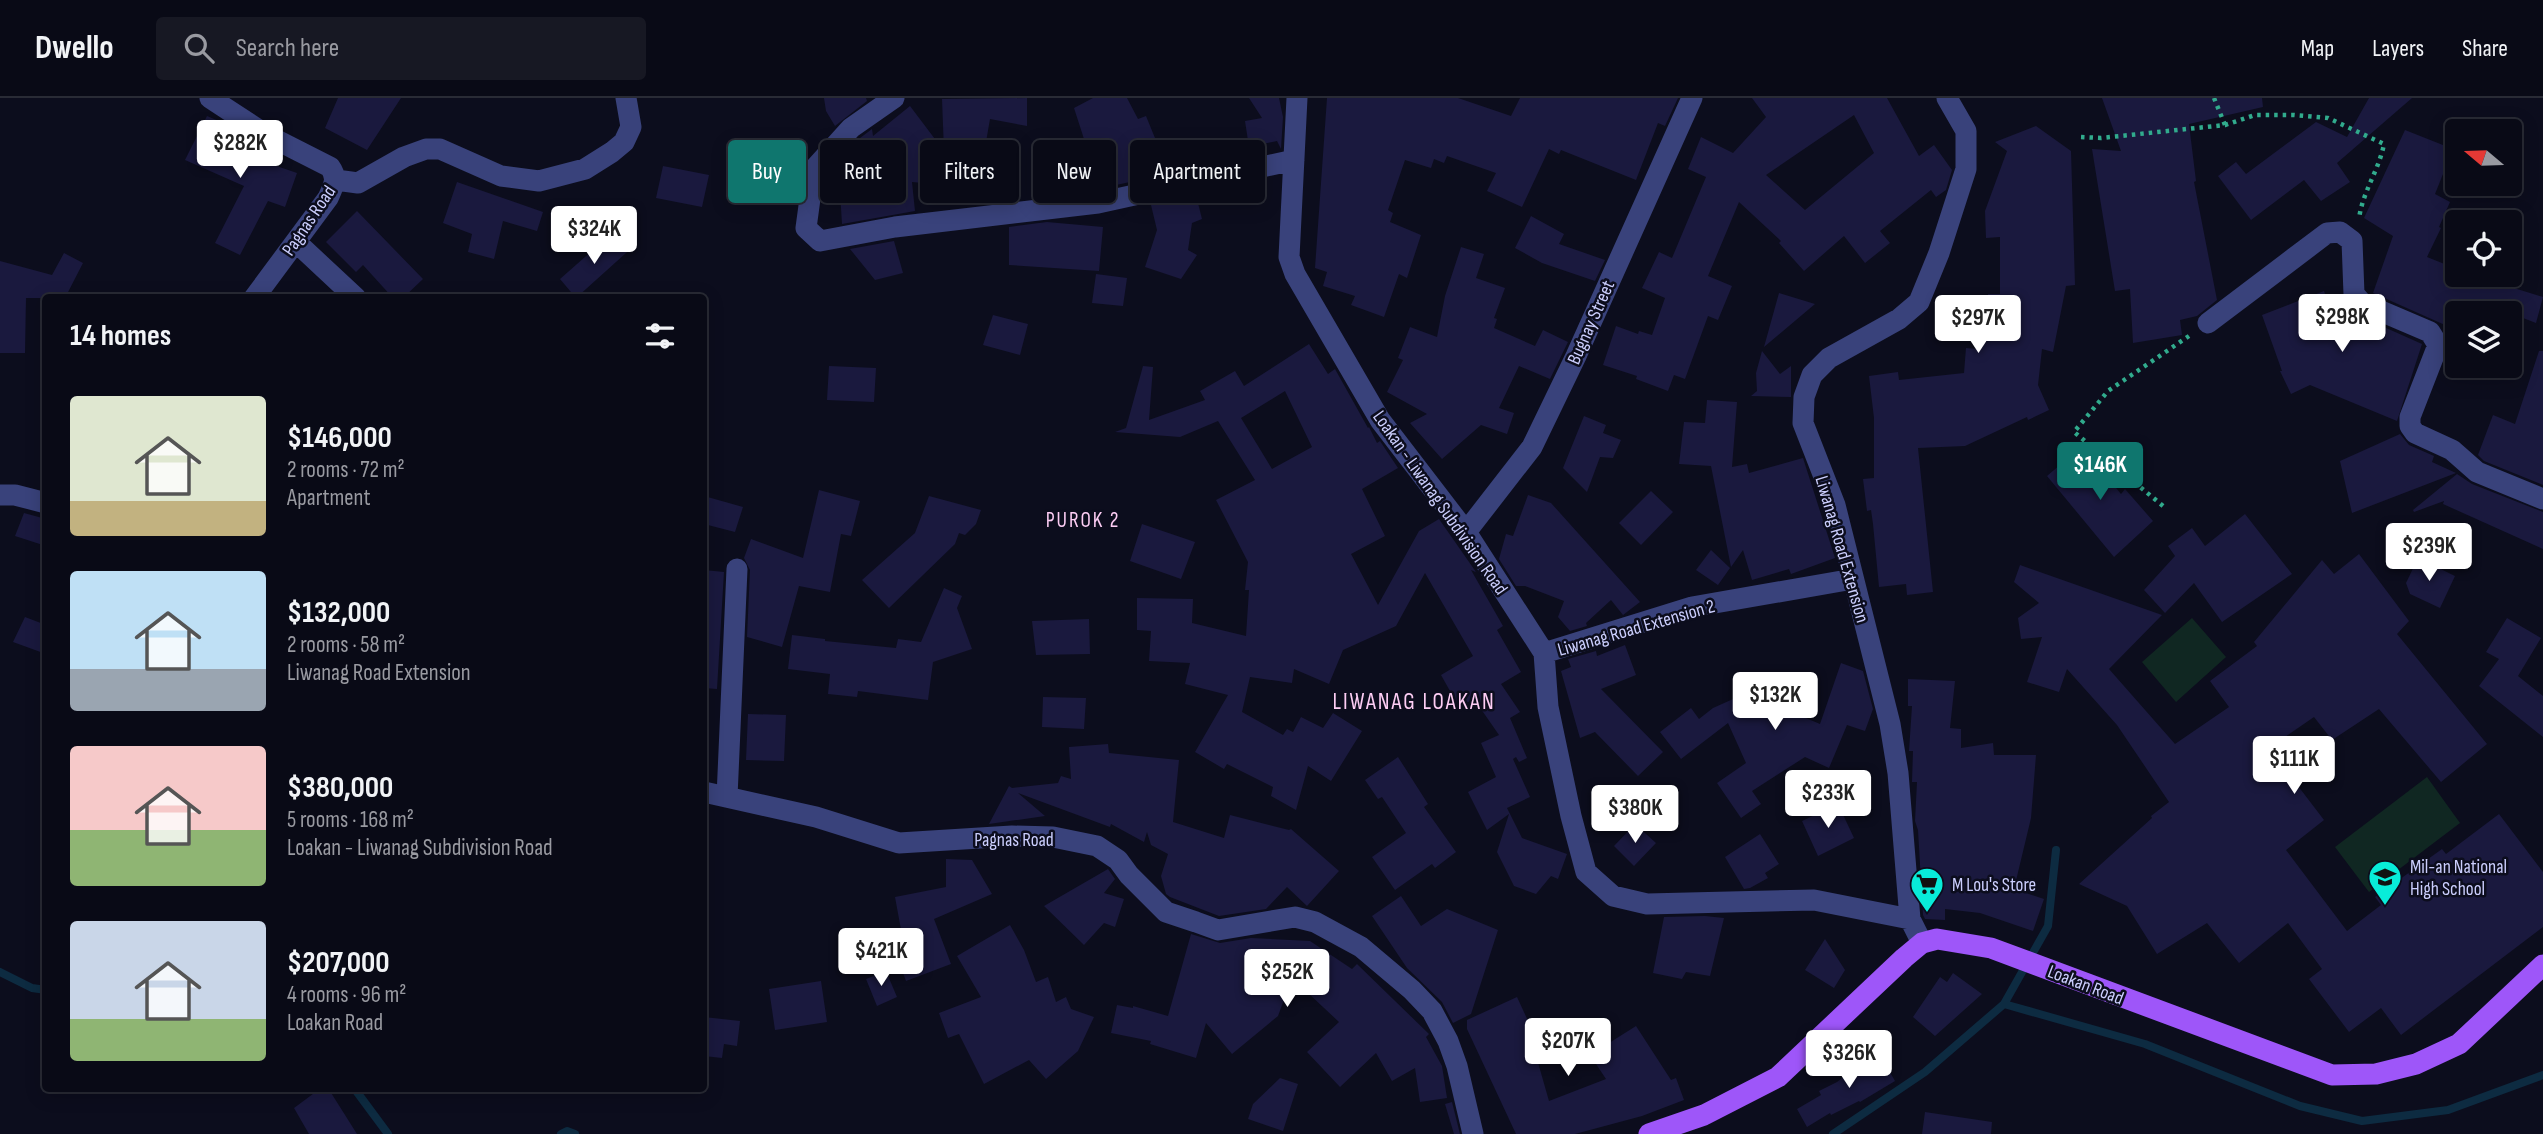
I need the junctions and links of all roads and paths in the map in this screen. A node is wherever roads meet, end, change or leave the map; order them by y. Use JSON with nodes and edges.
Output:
{"nodes":[{"id":1,"x":210,"y":98,"type":"edge"},
{"id":2,"x":626,"y":98,"type":"edge"},
{"id":3,"x":894,"y":98,"type":"edge"},
{"id":4,"x":1297,"y":98,"type":"edge"},
{"id":5,"x":1692,"y":98,"type":"edge"},
{"id":6,"x":1948,"y":98,"type":"edge"},
{"id":7,"x":2214,"y":98,"type":"edge"},
{"id":8,"x":2225,"y":125,"type":"junction"},
{"id":9,"x":2081,"y":137,"type":"dead end"},
{"id":10,"x":1294,"y":160,"type":"junction"},
{"id":11,"x":336,"y":180,"type":"junction"},
{"id":12,"x":296,"y":242,"type":"junction"},
{"id":13,"x":2352,"y":242,"type":"junction"},
{"id":14,"x":257,"y":294,"type":"edge"},
{"id":15,"x":352,"y":294,"type":"edge"},
{"id":16,"x":2207,"y":323,"type":"joint"},
{"id":17,"x":0,"y":495,"type":"edge"},
{"id":18,"x":2543,"y":499,"type":"edge"},
{"id":19,"x":42,"y":502,"type":"edge"},
{"id":20,"x":2163,"y":506,"type":"dead end"},
{"id":21,"x":1466,"y":532,"type":"junction"},
{"id":22,"x":737,"y":569,"type":"dead end"},
{"id":23,"x":1853,"y":579,"type":"junction"},
{"id":24,"x":1544,"y":653,"type":"junction"},
{"id":25,"x":707,"y":793,"type":"edge"},
{"id":26,"x":727,"y":797,"type":"junction"},
{"id":27,"x":1910,"y":919,"type":"junction"},
{"id":28,"x":1922,"y":943,"type":"junction"},
{"id":29,"x":2543,"y":965,"type":"edge"},
{"id":30,"x":1473,"y":1134,"type":"edge"},
{"id":31,"x":1649,"y":1134,"type":"edge"}],
"edges":[{"from":1,"to":11,"type":"street","name":"Pagnas Road"},
{"from":2,"to":11,"type":"street"},
{"from":3,"to":10,"type":"street"},
{"from":4,"to":10,"type":"street","name":"Loakan - Liwanag Subdivision Road"},
{"from":5,"to":21,"type":"street","name":"Bugnay Street"},
{"from":6,"to":23,"type":"street","name":"Liwanag Road Extension"},
{"from":7,"to":8,"type":"path"},
{"from":8,"to":9,"type":"path"},
{"from":8,"to":13,"type":"path"},
{"from":10,"to":21,"type":"street","name":"Loakan - Liwanag Subdivision Road"},
{"from":11,"to":12,"type":"street","name":"Pagnas Road"},
{"from":12,"to":14,"type":"street","name":"Pagnas Road"},
{"from":12,"to":15,"type":"street"},
{"from":13,"to":16,"type":"street"},
{"from":13,"to":18,"type":"street"},
{"from":16,"to":20,"type":"path"},
{"from":17,"to":19,"type":"street"},
{"from":21,"to":24,"type":"street","name":"Loakan - Liwanag Subdivision Road"},
{"from":22,"to":26,"type":"street"},
{"from":23,"to":24,"type":"street","name":"Liwanag Road Extension 2"},
{"from":23,"to":27,"type":"street","name":"Liwanag Road Extension"},
{"from":24,"to":27,"type":"street","name":"Loakan - Liwanag Subdivision Road"},
{"from":25,"to":26,"type":"street","name":"Pagnas Road"},
{"from":26,"to":30,"type":"street","name":"Pagnas Road"},
{"from":27,"to":28,"type":"street","name":"Liwanag Road Extension"},
{"from":28,"to":29,"type":"main road","name":"Loakan Road"},
{"from":28,"to":31,"type":"main road"}]}
